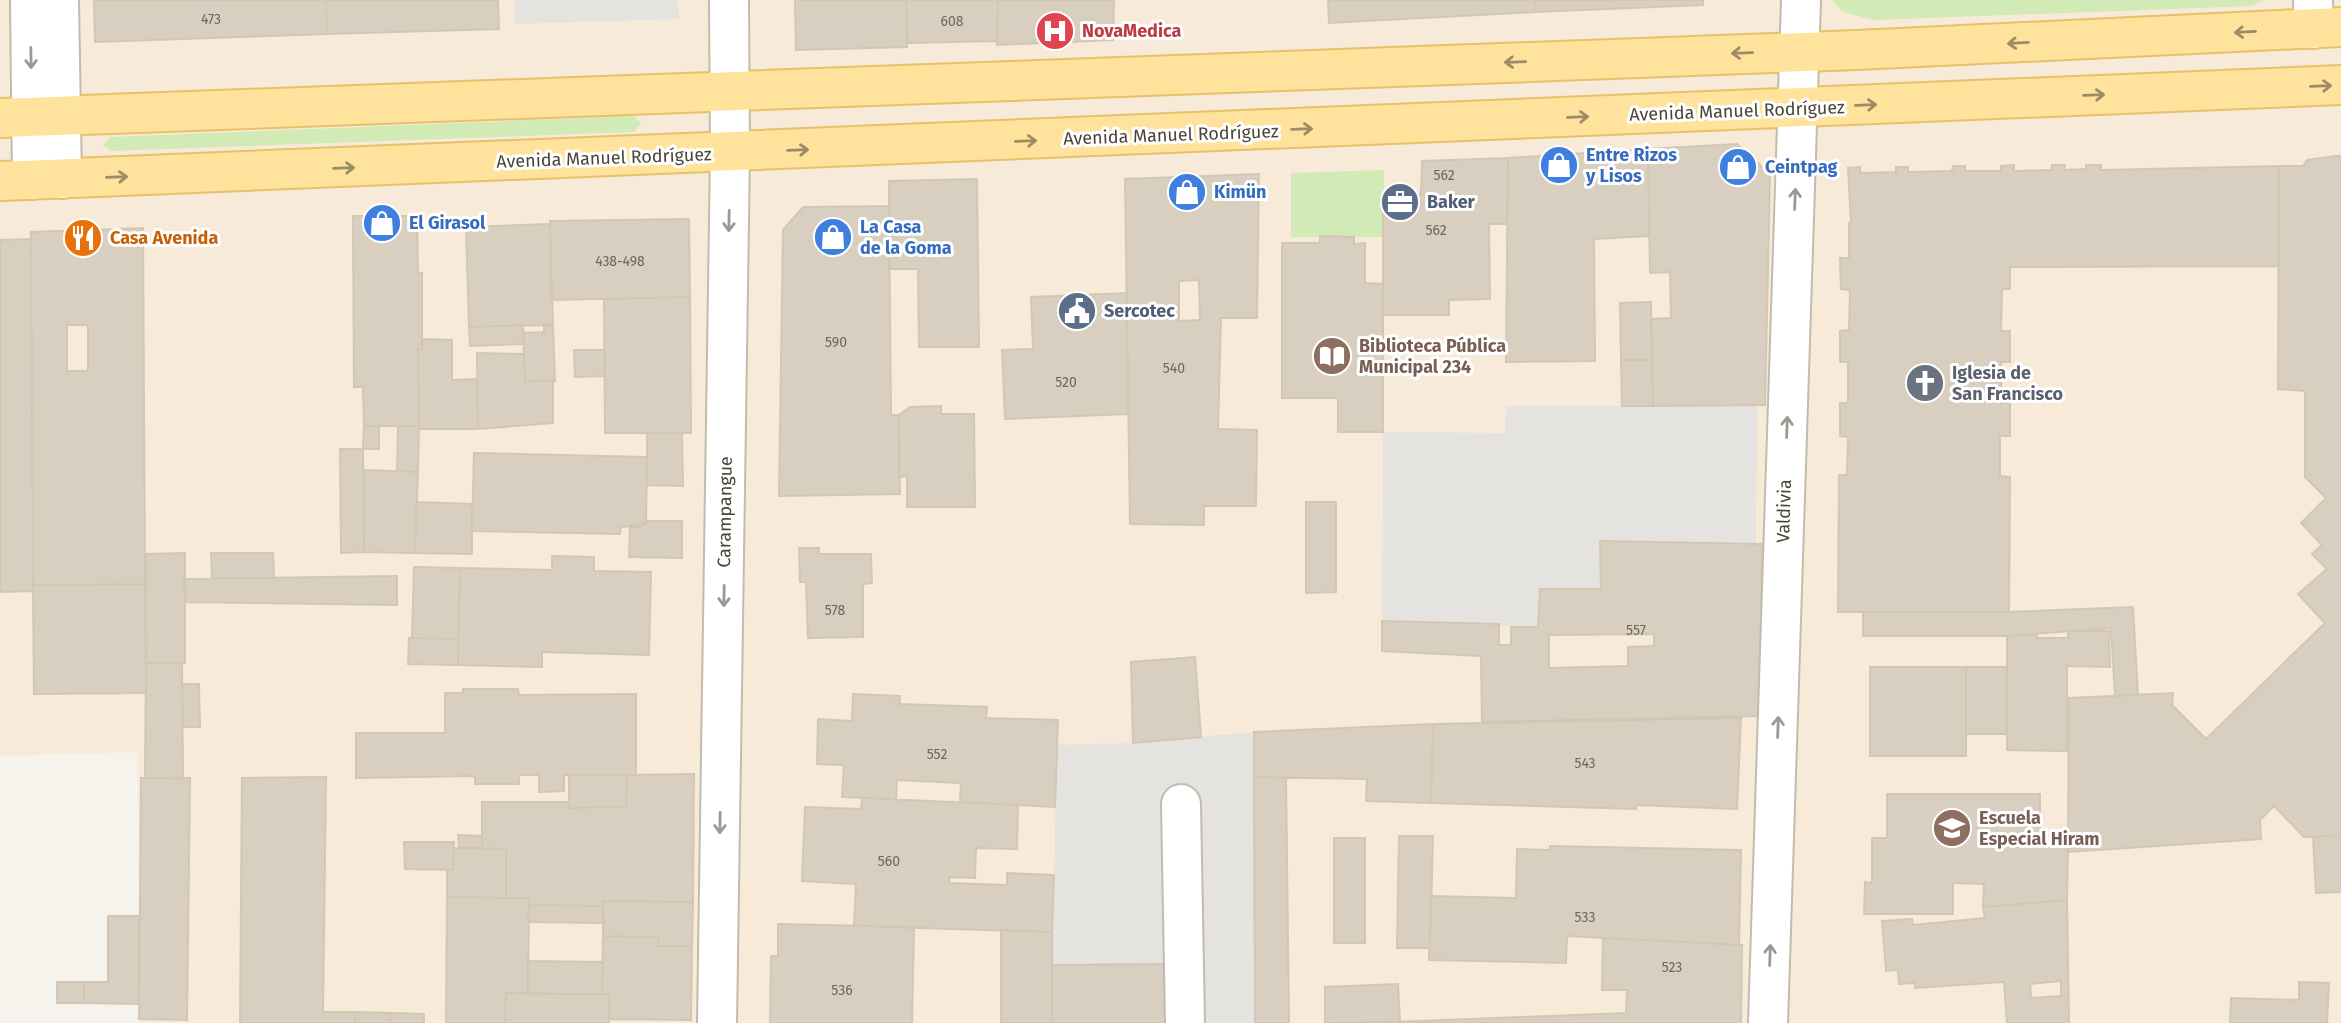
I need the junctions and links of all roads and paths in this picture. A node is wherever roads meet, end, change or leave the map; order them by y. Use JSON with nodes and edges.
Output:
{"nodes":[{"id":1,"x":30,"y":0,"type":"edge"},
{"id":2,"x":59,"y":0,"type":"edge"},
{"id":3,"x":729,"y":0,"type":"edge"},
{"id":4,"x":1801,"y":0,"type":"edge"},
{"id":5,"x":2323,"y":19,"type":"edge"},
{"id":6,"x":1800,"y":51,"type":"junction"},
{"id":7,"x":2341,"y":85,"type":"edge"},
{"id":8,"x":730,"y":91,"type":"junction"},
{"id":9,"x":1798,"y":108,"type":"junction"},
{"id":10,"x":31,"y":117,"type":"edge"},
{"id":11,"x":730,"y":153,"type":"junction"},
{"id":12,"x":31,"y":180,"type":"edge"},
{"id":13,"x":1181,"y":804,"type":"dead end"},
{"id":14,"x":717,"y":1023,"type":"edge"},
{"id":15,"x":1185,"y":1023,"type":"edge"},
{"id":16,"x":1768,"y":1023,"type":"edge"}],
"edges":[{"from":1,"to":10,"type":"street","one_way":true},
{"from":2,"to":10,"type":"street"},
{"from":3,"to":8,"type":"street","name":"Carampangue"},
{"from":4,"to":6,"type":"street","name":"Valdivia"},
{"from":5,"to":6,"type":"main road","one_way":true},
{"from":6,"to":8,"type":"main road","one_way":true},
{"from":6,"to":9,"type":"street","name":"Valdivia"},
{"from":9,"to":7,"type":"main road","name":"Avenida Manuel Rodríguez","one_way":true},
{"from":8,"to":10,"type":"main road"},
{"from":8,"to":11,"type":"street","name":"Carampangue"},
{"from":11,"to":9,"type":"main road","name":"Avenida Manuel Rodríguez","one_way":true},
{"from":16,"to":9,"type":"street","name":"Valdivia","one_way":true},
{"from":10,"to":12,"type":"street"},
{"from":12,"to":11,"type":"main road","name":"Avenida Manuel Rodríguez","one_way":true},
{"from":11,"to":14,"type":"street","name":"Carampangue","one_way":true},
{"from":13,"to":15,"type":"street"}]}
